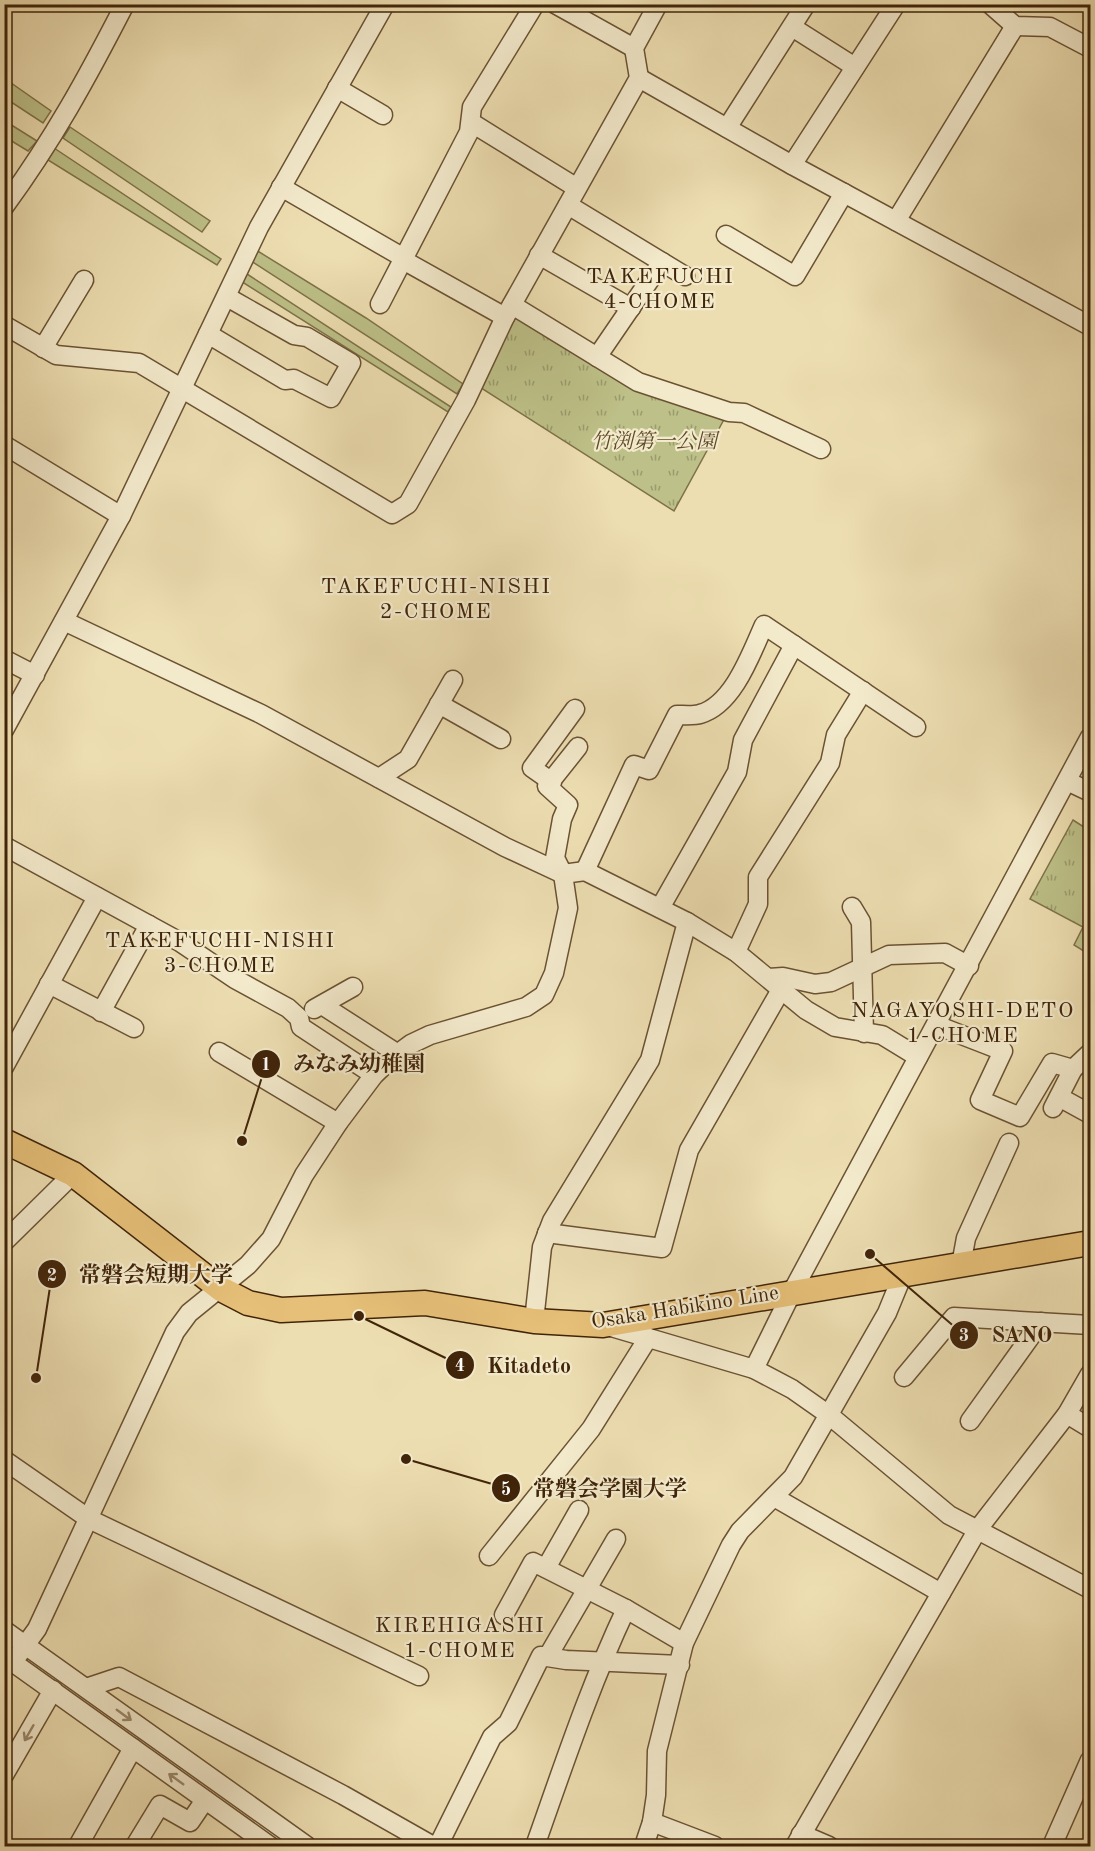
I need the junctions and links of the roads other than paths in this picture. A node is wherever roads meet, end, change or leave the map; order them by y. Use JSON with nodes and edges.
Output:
{"nodes":[{"id":1,"x":125,"y":4,"type":"edge"},
{"id":2,"x":385,"y":4,"type":"edge"},
{"id":3,"x":535,"y":4,"type":"edge"},
{"id":4,"x":555,"y":4,"type":"edge"},
{"id":5,"x":658,"y":4,"type":"edge"},
{"id":6,"x":806,"y":4,"type":"edge"},
{"id":7,"x":896,"y":4,"type":"edge"},
{"id":8,"x":990,"y":4,"type":"edge"},
{"id":9,"x":1015,"y":26,"type":"junction"},
{"id":10,"x":792,"y":27,"type":"junction"},
{"id":11,"x":634,"y":48,"type":"junction"},
{"id":12,"x":1090,"y":48,"type":"edge"},
{"id":13,"x":855,"y":67,"type":"junction"},
{"id":14,"x":639,"y":78,"type":"junction"},
{"id":15,"x":336,"y":88,"type":"junction"},
{"id":16,"x":383,"y":115,"type":"dead end"},
{"id":17,"x":472,"y":123,"type":"junction"},
{"id":18,"x":727,"y":128,"type":"junction"},
{"id":19,"x":792,"y":165,"type":"junction"},
{"id":20,"x":281,"y":187,"type":"junction"},
{"id":21,"x":577,"y":188,"type":"junction"},
{"id":22,"x":844,"y":193,"type":"junction"},
{"id":23,"x":568,"y":204,"type":"junction"},
{"id":24,"x":4,"y":207,"type":"edge"},
{"id":25,"x":896,"y":221,"type":"junction"},
{"id":26,"x":726,"y":236,"type":"dead end"},
{"id":27,"x":539,"y":255,"type":"junction"},
{"id":28,"x":404,"y":259,"type":"junction"},
{"id":29,"x":662,"y":262,"type":"junction"},
{"id":30,"x":684,"y":276,"type":"dead end"},
{"id":31,"x":84,"y":280,"type":"dead end"},
{"id":32,"x":227,"y":297,"type":"junction"},
{"id":33,"x":380,"y":304,"type":"dead end"},
{"id":34,"x":631,"y":308,"type":"junction"},
{"id":35,"x":508,"y":311,"type":"junction"},
{"id":36,"x":4,"y":325,"type":"edge"},
{"id":37,"x":1090,"y":326,"type":"edge"},
{"id":38,"x":208,"y":334,"type":"junction"},
{"id":39,"x":43,"y":348,"type":"junction"},
{"id":40,"x":597,"y":357,"type":"junction"},
{"id":41,"x":182,"y":387,"type":"junction"},
{"id":42,"x":4,"y":445,"type":"edge"},
{"id":43,"x":821,"y":449,"type":"dead end"},
{"id":44,"x":121,"y":516,"type":"junction"},
{"id":45,"x":64,"y":621,"type":"junction"},
{"id":46,"x":794,"y":645,"type":"junction"},
{"id":47,"x":4,"y":659,"type":"edge"},
{"id":48,"x":35,"y":675,"type":"junction"},
{"id":49,"x":453,"y":680,"type":"dead end"},
{"id":50,"x":863,"y":691,"type":"junction"},
{"id":51,"x":440,"y":704,"type":"junction"},
{"id":52,"x":575,"y":710,"type":"dead end"},
{"id":53,"x":916,"y":727,"type":"dead end"},
{"id":54,"x":4,"y":730,"type":"edge"},
{"id":55,"x":1090,"y":737,"type":"edge"},
{"id":56,"x":501,"y":739,"type":"dead end"},
{"id":57,"x":578,"y":747,"type":"dead end"},
{"id":58,"x":379,"y":778,"type":"junction"},
{"id":59,"x":1067,"y":781,"type":"junction"},
{"id":60,"x":552,"y":782,"type":"junction"},
{"id":61,"x":1090,"y":792,"type":"edge"},
{"id":62,"x":4,"y":846,"type":"edge"},
{"id":63,"x":585,"y":871,"type":"junction"},
{"id":64,"x":563,"y":874,"type":"junction"},
{"id":65,"x":97,"y":897,"type":"junction"},
{"id":66,"x":660,"y":908,"type":"junction"},
{"id":67,"x":852,"y":908,"type":"dead end"},
{"id":68,"x":687,"y":922,"type":"junction"},
{"id":69,"x":148,"y":925,"type":"junction"},
{"id":70,"x":736,"y":952,"type":"junction"},
{"id":71,"x":969,"y":966,"type":"junction"},
{"id":72,"x":862,"y":967,"type":"junction"},
{"id":73,"x":776,"y":983,"type":"junction"},
{"id":74,"x":49,"y":984,"type":"junction"},
{"id":75,"x":353,"y":987,"type":"dead end"},
{"id":76,"x":322,"y":1005,"type":"junction"},
{"id":77,"x":101,"y":1012,"type":"junction"},
{"id":78,"x":299,"y":1018,"type":"junction"},
{"id":79,"x":936,"y":1025,"type":"junction"},
{"id":80,"x":134,"y":1028,"type":"dead end"},
{"id":81,"x":864,"y":1033,"type":"junction"},
{"id":82,"x":219,"y":1052,"type":"dead end"},
{"id":83,"x":1090,"y":1053,"type":"edge"},
{"id":84,"x":398,"y":1054,"type":"junction"},
{"id":85,"x":918,"y":1057,"type":"junction"},
{"id":86,"x":4,"y":1067,"type":"edge"},
{"id":87,"x":1072,"y":1069,"type":"junction"},
{"id":88,"x":374,"y":1075,"type":"junction"},
{"id":89,"x":1090,"y":1114,"type":"edge"},
{"id":90,"x":338,"y":1123,"type":"junction"},
{"id":91,"x":4,"y":1141,"type":"edge"},
{"id":92,"x":1010,"y":1143,"type":"dead end"},
{"id":93,"x":73,"y":1174,"type":"junction"},
{"id":94,"x":547,"y":1233,"type":"junction"},
{"id":95,"x":4,"y":1242,"type":"edge"},
{"id":96,"x":1090,"y":1243,"type":"edge"},
{"id":97,"x":961,"y":1265,"type":"junction"},
{"id":98,"x":903,"y":1274,"type":"junction"},
{"id":99,"x":221,"y":1289,"type":"junction"},
{"id":100,"x":792,"y":1292,"type":"junction"},
{"id":101,"x":534,"y":1321,"type":"junction"},
{"id":102,"x":1041,"y":1322,"type":"junction"},
{"id":103,"x":603,"y":1325,"type":"junction"},
{"id":104,"x":1090,"y":1325,"type":"edge"},
{"id":105,"x":648,"y":1338,"type":"junction"},
{"id":106,"x":754,"y":1369,"type":"junction"},
{"id":107,"x":1090,"y":1374,"type":"edge"},
{"id":108,"x":904,"y":1377,"type":"dead end"},
{"id":109,"x":829,"y":1414,"type":"junction"},
{"id":110,"x":1067,"y":1414,"type":"junction"},
{"id":111,"x":970,"y":1421,"type":"dead end"},
{"id":112,"x":1090,"y":1428,"type":"edge"},
{"id":113,"x":4,"y":1460,"type":"edge"},
{"id":114,"x":774,"y":1497,"type":"junction"},
{"id":115,"x":579,"y":1510,"type":"dead end"},
{"id":116,"x":89,"y":1519,"type":"junction"},
{"id":117,"x":978,"y":1529,"type":"junction"},
{"id":118,"x":616,"y":1539,"type":"dead end"},
{"id":119,"x":489,"y":1556,"type":"dead end"},
{"id":120,"x":546,"y":1568,"type":"junction"},
{"id":121,"x":1090,"y":1589,"type":"edge"},
{"id":122,"x":588,"y":1590,"type":"junction"},
{"id":123,"x":941,"y":1593,"type":"junction"},
{"id":124,"x":626,"y":1609,"type":"junction"},
{"id":125,"x":504,"y":1616,"type":"dead end"},
{"id":126,"x":4,"y":1630,"type":"edge"},
{"id":127,"x":684,"y":1643,"type":"junction"},
{"id":128,"x":25,"y":1645,"type":"junction"},
{"id":129,"x":548,"y":1656,"type":"junction"},
{"id":130,"x":9,"y":1659,"type":"edge"},
{"id":131,"x":602,"y":1662,"type":"junction"},
{"id":132,"x":680,"y":1665,"type":"junction"},
{"id":133,"x":419,"y":1676,"type":"dead end"},
{"id":134,"x":86,"y":1688,"type":"junction"},
{"id":135,"x":53,"y":1690,"type":"junction"},
{"id":136,"x":133,"y":1748,"type":"junction"},
{"id":137,"x":1090,"y":1760,"type":"edge"},
{"id":138,"x":4,"y":1775,"type":"edge"},
{"id":139,"x":205,"y":1800,"type":"junction"},
{"id":140,"x":652,"y":1822,"type":"junction"},
{"id":141,"x":798,"y":1840,"type":"edge"},
{"id":142,"x":260,"y":1844,"type":"edge"},
{"id":143,"x":299,"y":1844,"type":"edge"},
{"id":144,"x":78,"y":1846,"type":"edge"},
{"id":145,"x":135,"y":1846,"type":"edge"},
{"id":146,"x":433,"y":1846,"type":"edge"},
{"id":147,"x":438,"y":1846,"type":"edge"},
{"id":148,"x":535,"y":1846,"type":"edge"},
{"id":149,"x":644,"y":1846,"type":"edge"},
{"id":150,"x":715,"y":1846,"type":"edge"},
{"id":151,"x":829,"y":1846,"type":"edge"},
{"id":152,"x":1052,"y":1846,"type":"edge"}],
"edges":[{"from":1,"to":24,"type":"street"},
{"from":2,"to":15,"type":"street"},
{"from":3,"to":17,"type":"street"},
{"from":4,"to":11,"type":"street"},
{"from":5,"to":11,"type":"street"},
{"from":6,"to":10,"type":"street"},
{"from":7,"to":13,"type":"street"},
{"from":8,"to":9,"type":"street"},
{"from":9,"to":12,"type":"street"},
{"from":9,"to":25,"type":"street"},
{"from":10,"to":13,"type":"street"},
{"from":10,"to":18,"type":"street"},
{"from":11,"to":14,"type":"street"},
{"from":13,"to":19,"type":"street"},
{"from":14,"to":18,"type":"street"},
{"from":14,"to":21,"type":"street"},
{"from":15,"to":16,"type":"street"},
{"from":15,"to":20,"type":"street"},
{"from":17,"to":21,"type":"street"},
{"from":17,"to":28,"type":"street"},
{"from":18,"to":19,"type":"street"},
{"from":19,"to":22,"type":"street"},
{"from":20,"to":28,"type":"street"},
{"from":20,"to":32,"type":"street"},
{"from":21,"to":23,"type":"street"},
{"from":22,"to":25,"type":"street"},
{"from":22,"to":26,"type":"street"},
{"from":23,"to":27,"type":"street"},
{"from":23,"to":29,"type":"street"},
{"from":25,"to":37,"type":"street"},
{"from":27,"to":34,"type":"street"},
{"from":27,"to":35,"type":"street"},
{"from":28,"to":33,"type":"street"},
{"from":28,"to":35,"type":"street"},
{"from":29,"to":30,"type":"street"},
{"from":29,"to":34,"type":"street"},
{"from":31,"to":39,"type":"street"},
{"from":32,"to":38,"type":"street"},
{"from":32,"to":38,"type":"street"},
{"from":34,"to":40,"type":"street"},
{"from":35,"to":40,"type":"street"},
{"from":35,"to":41,"type":"street"},
{"from":36,"to":39,"type":"street"},
{"from":38,"to":41,"type":"street"},
{"from":39,"to":41,"type":"street"},
{"from":40,"to":43,"type":"street"},
{"from":41,"to":44,"type":"street"},
{"from":42,"to":44,"type":"street"},
{"from":44,"to":45,"type":"street"},
{"from":45,"to":48,"type":"street"},
{"from":45,"to":58,"type":"street"},
{"from":46,"to":50,"type":"street"},
{"from":46,"to":63,"type":"street"},
{"from":46,"to":66,"type":"street"},
{"from":47,"to":48,"type":"street"},
{"from":48,"to":54,"type":"street"},
{"from":49,"to":51,"type":"street"},
{"from":50,"to":53,"type":"street"},
{"from":50,"to":70,"type":"street"},
{"from":51,"to":56,"type":"street"},
{"from":51,"to":58,"type":"street"},
{"from":52,"to":60,"type":"street"},
{"from":55,"to":59,"type":"street"},
{"from":57,"to":60,"type":"street"},
{"from":58,"to":64,"type":"street"},
{"from":59,"to":61,"type":"street"},
{"from":59,"to":71,"type":"street"},
{"from":60,"to":64,"type":"street"},
{"from":62,"to":65,"type":"street"},
{"from":63,"to":64,"type":"street"},
{"from":63,"to":66,"type":"street"},
{"from":64,"to":84,"type":"street"},
{"from":65,"to":69,"type":"street"},
{"from":65,"to":74,"type":"street"},
{"from":66,"to":68,"type":"street"},
{"from":67,"to":72,"type":"street"},
{"from":68,"to":70,"type":"street"},
{"from":68,"to":94,"type":"street"},
{"from":69,"to":77,"type":"street"},
{"from":69,"to":78,"type":"street"},
{"from":70,"to":73,"type":"street"},
{"from":71,"to":72,"type":"street"},
{"from":71,"to":79,"type":"street"},
{"from":72,"to":73,"type":"street"},
{"from":72,"to":81,"type":"street"},
{"from":73,"to":81,"type":"street"},
{"from":73,"to":94,"type":"street"},
{"from":74,"to":77,"type":"street"},
{"from":74,"to":86,"type":"street"},
{"from":75,"to":76,"type":"street"},
{"from":76,"to":78,"type":"street"},
{"from":76,"to":84,"type":"street"},
{"from":77,"to":80,"type":"street"},
{"from":78,"to":88,"type":"street"},
{"from":79,"to":85,"type":"street"},
{"from":79,"to":87,"type":"street"},
{"from":81,"to":85,"type":"street"},
{"from":82,"to":90,"type":"street"},
{"from":83,"to":87,"type":"street"},
{"from":84,"to":88,"type":"street"},
{"from":85,"to":100,"type":"street"},
{"from":87,"to":89,"type":"street"},
{"from":88,"to":90,"type":"street"},
{"from":90,"to":99,"type":"street"},
{"from":91,"to":93,"type":"main road","name":"Osaka Habikino Line"},
{"from":92,"to":97,"type":"street"},
{"from":93,"to":95,"type":"street"},
{"from":93,"to":99,"type":"main road","name":"Osaka Habikino Line"},
{"from":94,"to":101,"type":"street"},
{"from":96,"to":97,"type":"main road","name":"Osaka Habikino Line"},
{"from":97,"to":98,"type":"main road","name":"Osaka Habikino Line"},
{"from":98,"to":100,"type":"main road","name":"Osaka Habikino Line"},
{"from":98,"to":109,"type":"street"},
{"from":99,"to":101,"type":"main road","name":"Osaka Habikino Line"},
{"from":99,"to":116,"type":"street"},
{"from":100,"to":103,"type":"main road","name":"Osaka Habikino Line"},
{"from":100,"to":106,"type":"street"},
{"from":101,"to":103,"type":"main road","name":"Osaka Habikino Line"},
{"from":102,"to":104,"type":"street"},
{"from":102,"to":108,"type":"street"},
{"from":102,"to":111,"type":"street"},
{"from":103,"to":105,"type":"street"},
{"from":105,"to":106,"type":"street"},
{"from":105,"to":119,"type":"street"},
{"from":106,"to":109,"type":"street"},
{"from":107,"to":110,"type":"street"},
{"from":109,"to":114,"type":"street"},
{"from":109,"to":117,"type":"street"},
{"from":110,"to":112,"type":"street"},
{"from":110,"to":117,"type":"street"},
{"from":113,"to":116,"type":"street"},
{"from":114,"to":123,"type":"street"},
{"from":114,"to":127,"type":"street"},
{"from":115,"to":120,"type":"street"},
{"from":116,"to":128,"type":"street"},
{"from":116,"to":133,"type":"street"},
{"from":117,"to":121,"type":"street"},
{"from":117,"to":123,"type":"street"},
{"from":118,"to":122,"type":"street"},
{"from":120,"to":122,"type":"street"},
{"from":120,"to":125,"type":"street"},
{"from":122,"to":124,"type":"street"},
{"from":122,"to":129,"type":"street"},
{"from":123,"to":141,"type":"street"},
{"from":124,"to":127,"type":"street"},
{"from":124,"to":131,"type":"street"},
{"from":126,"to":128,"type":"street"},
{"from":127,"to":132,"type":"street"},
{"from":128,"to":130,"type":"street"},
{"from":128,"to":134,"type":"street"},
{"from":129,"to":131,"type":"street"},
{"from":129,"to":147,"type":"street"},
{"from":130,"to":135,"type":"street"},
{"from":131,"to":132,"type":"street"},
{"from":131,"to":148,"type":"street"},
{"from":132,"to":140,"type":"street"},
{"from":134,"to":143,"type":"street","one_way":true},
{"from":134,"to":146,"type":"street"},
{"from":135,"to":136,"type":"street"},
{"from":135,"to":138,"type":"street","one_way":true},
{"from":139,"to":136,"type":"street","one_way":true},
{"from":136,"to":144,"type":"street"},
{"from":137,"to":152,"type":"street"},
{"from":139,"to":142,"type":"street"},
{"from":139,"to":145,"type":"street"},
{"from":140,"to":149,"type":"street"},
{"from":140,"to":150,"type":"street"},
{"from":141,"to":151,"type":"street"}]}
